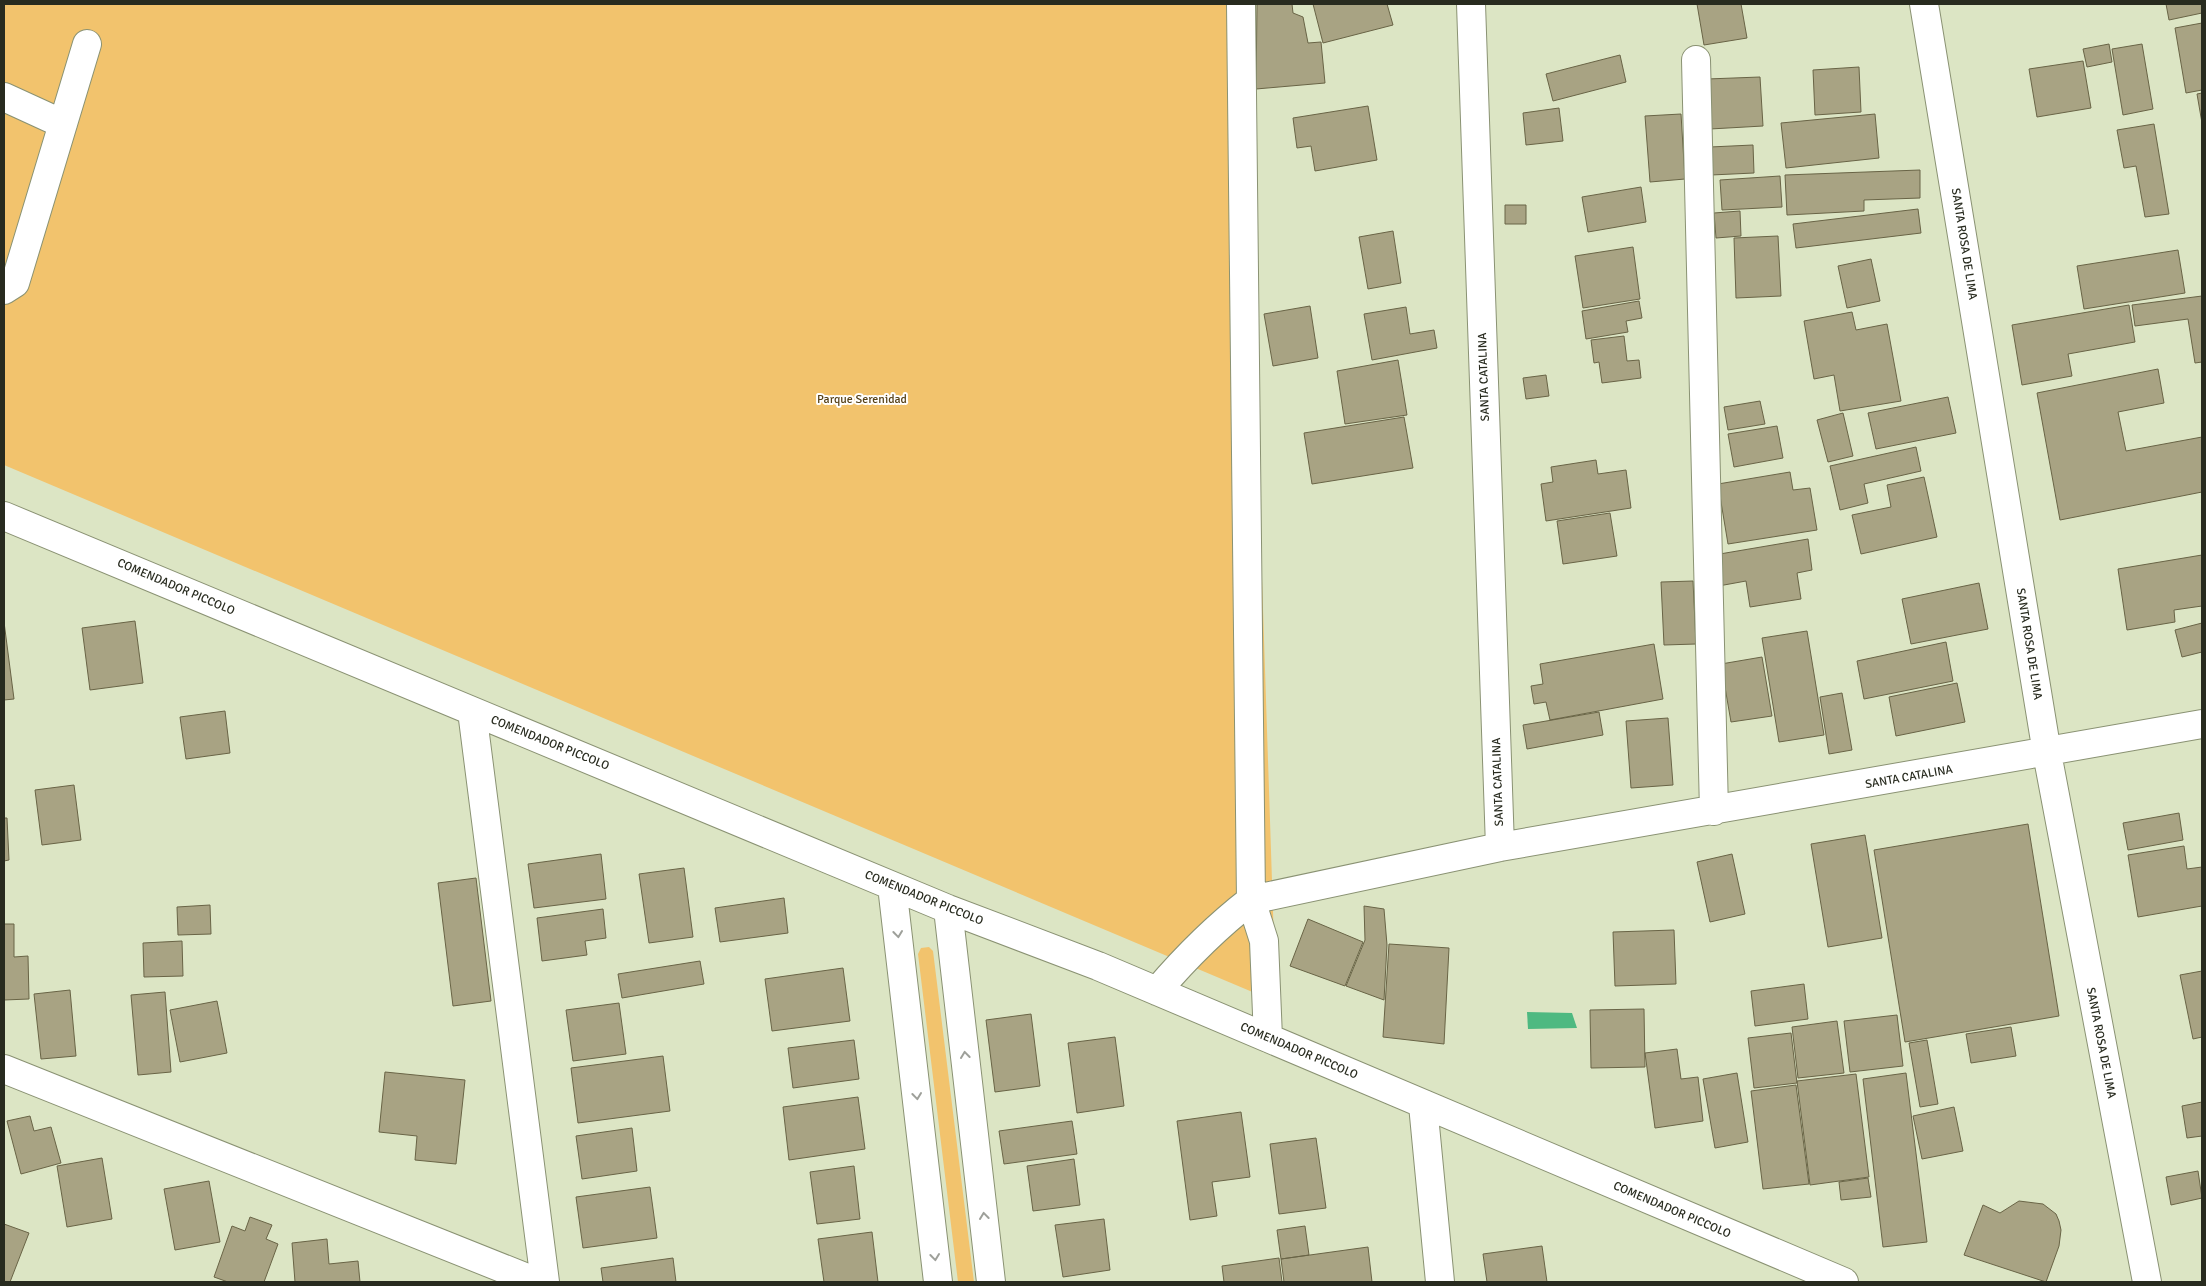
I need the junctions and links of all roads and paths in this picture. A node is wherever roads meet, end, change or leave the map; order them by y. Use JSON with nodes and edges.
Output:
{"nodes":[{"id":1,"x":1240,"y":4,"type":"edge"},
{"id":2,"x":1471,"y":4,"type":"edge"},
{"id":3,"x":1924,"y":4,"type":"edge"},
{"id":4,"x":87,"y":44,"type":"dead end"},
{"id":5,"x":1696,"y":60,"type":"dead end"},
{"id":6,"x":4,"y":97,"type":"edge"},
{"id":7,"x":63,"y":124,"type":"junction"},
{"id":8,"x":4,"y":290,"type":"edge"},
{"id":9,"x":4,"y":516,"type":"edge"},
{"id":10,"x":472,"y":711,"type":"junction"},
{"id":11,"x":2202,"y":724,"type":"edge"},
{"id":12,"x":2047,"y":753,"type":"junction"},
{"id":13,"x":1714,"y":811,"type":"junction"},
{"id":14,"x":1500,"y":847,"type":"junction"},
{"id":15,"x":892,"y":886,"type":"junction"},
{"id":16,"x":1251,"y":900,"type":"junction"},
{"id":17,"x":948,"y":909,"type":"junction"},
{"id":18,"x":1157,"y":991,"type":"junction"},
{"id":19,"x":1268,"y":1038,"type":"junction"},
{"id":20,"x":4,"y":1069,"type":"edge"},
{"id":21,"x":1423,"y":1104,"type":"junction"},
{"id":22,"x":1832,"y":1280,"type":"edge"},
{"id":23,"x":537,"y":1282,"type":"edge"},
{"id":24,"x":545,"y":1282,"type":"edge"},
{"id":25,"x":938,"y":1282,"type":"edge"},
{"id":26,"x":991,"y":1282,"type":"edge"},
{"id":27,"x":1440,"y":1282,"type":"edge"},
{"id":28,"x":2146,"y":1282,"type":"edge"}],
"edges":[{"from":1,"to":16,"type":"street"},
{"from":2,"to":14,"type":"street","name":"SANTA CATALINA"},
{"from":3,"to":12,"type":"street","name":"SANTA ROSA DE LIMA"},
{"from":4,"to":7,"type":"street"},
{"from":5,"to":13,"type":"street"},
{"from":6,"to":7,"type":"street"},
{"from":7,"to":8,"type":"street"},
{"from":9,"to":10,"type":"street","name":"COMENDADOR PICCOLO"},
{"from":10,"to":15,"type":"street","name":"COMENDADOR PICCOLO"},
{"from":10,"to":24,"type":"street"},
{"from":11,"to":12,"type":"street","name":"SANTA CATALINA"},
{"from":12,"to":13,"type":"street","name":"SANTA CATALINA"},
{"from":12,"to":28,"type":"street","name":"SANTA ROSA DE LIMA"},
{"from":13,"to":14,"type":"street","name":"SANTA CATALINA"},
{"from":14,"to":16,"type":"street"},
{"from":15,"to":17,"type":"street","name":"COMENDADOR PICCOLO"},
{"from":15,"to":25,"type":"street","one_way":true},
{"from":16,"to":18,"type":"street"},
{"from":16,"to":19,"type":"street"},
{"from":17,"to":18,"type":"street","name":"COMENDADOR PICCOLO"},
{"from":26,"to":17,"type":"street","one_way":true},
{"from":18,"to":19,"type":"street","name":"COMENDADOR PICCOLO"},
{"from":19,"to":21,"type":"street","name":"COMENDADOR PICCOLO"},
{"from":20,"to":23,"type":"street"},
{"from":21,"to":22,"type":"street","name":"COMENDADOR PICCOLO"},
{"from":21,"to":27,"type":"street"}]}
